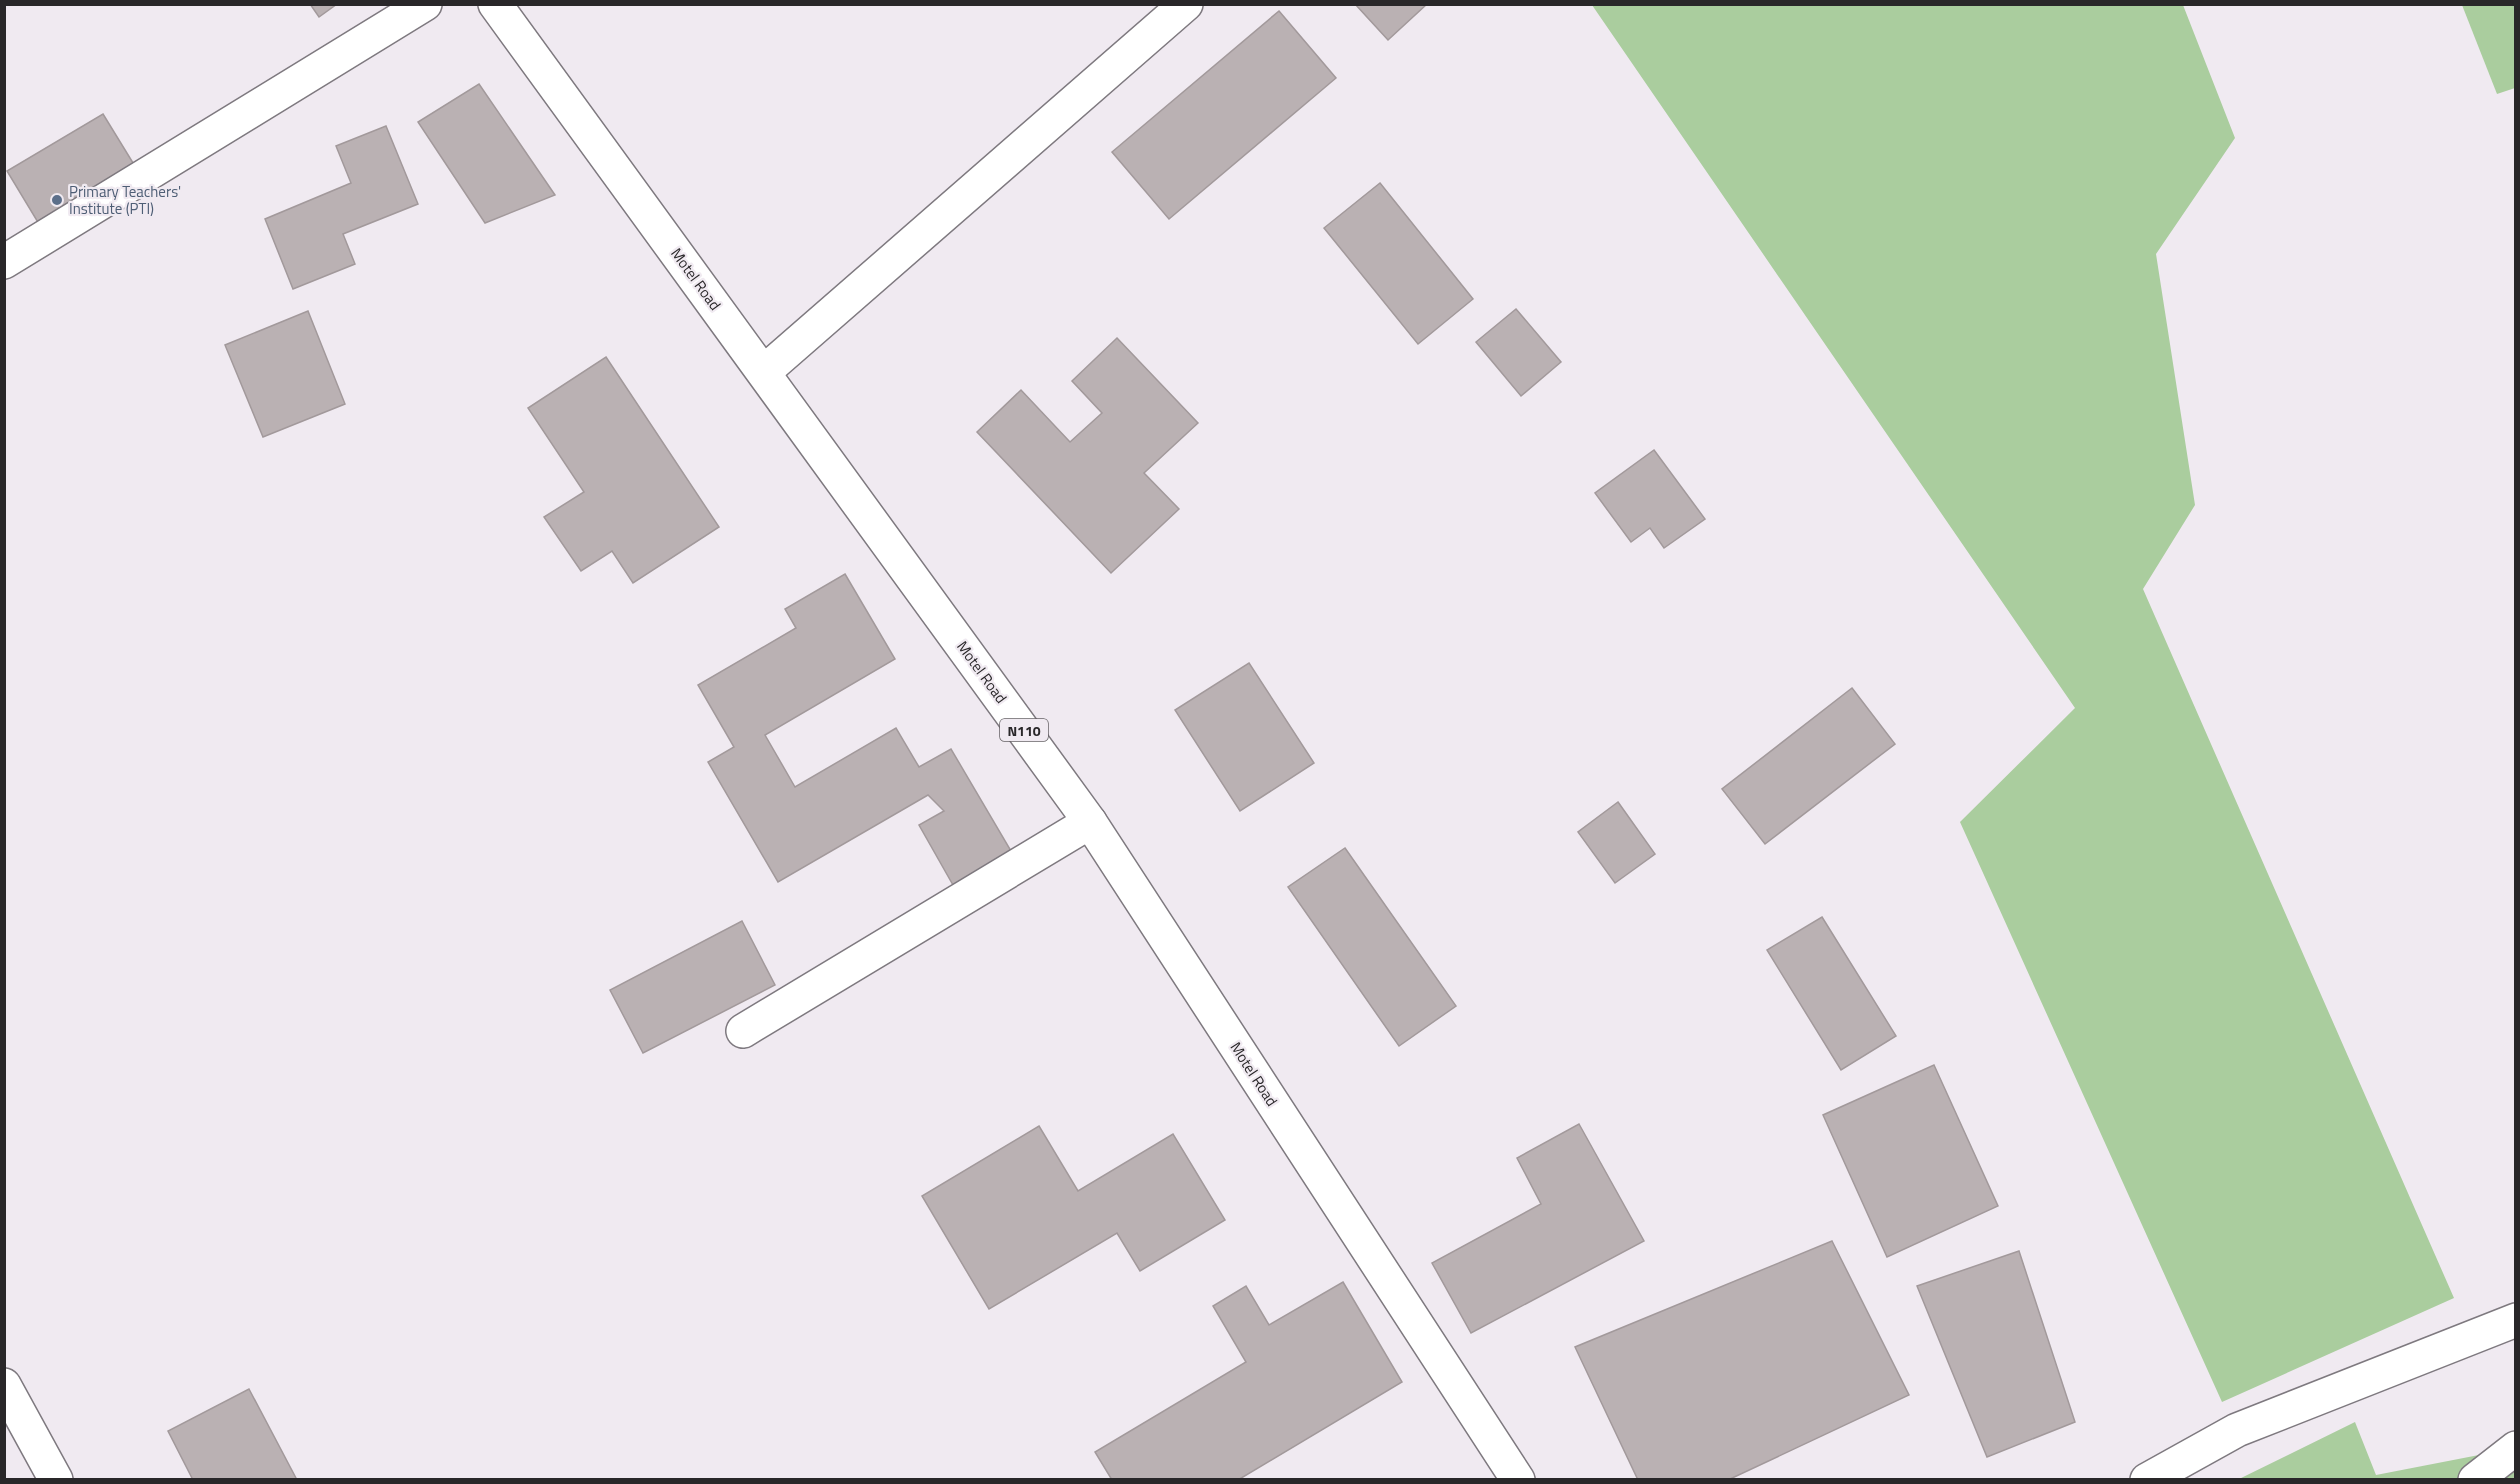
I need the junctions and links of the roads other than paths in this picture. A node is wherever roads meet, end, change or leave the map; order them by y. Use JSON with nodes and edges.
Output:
{"nodes":[{"id":1,"x":425,"y":4,"type":"edge"},
{"id":2,"x":495,"y":4,"type":"edge"},
{"id":3,"x":1186,"y":4,"type":"edge"},
{"id":4,"x":4,"y":262,"type":"edge"},
{"id":5,"x":764,"y":372,"type":"junction"},
{"id":6,"x":1090,"y":822,"type":"junction"},
{"id":7,"x":743,"y":1030,"type":"dead end"},
{"id":8,"x":2516,"y":1320,"type":"edge"},
{"id":9,"x":4,"y":1385,"type":"edge"},
{"id":10,"x":2516,"y":1448,"type":"edge"},
{"id":11,"x":56,"y":1479,"type":"edge"},
{"id":12,"x":1518,"y":1479,"type":"edge"},
{"id":13,"x":2147,"y":1479,"type":"edge"},
{"id":14,"x":2475,"y":1479,"type":"edge"}],
"edges":[{"from":1,"to":4,"type":"main road"},
{"from":2,"to":5,"type":"main road","name":"Motel Road","number":"N110"},
{"from":3,"to":5,"type":"main road"},
{"from":5,"to":6,"type":"main road","name":"Motel Road","number":"N110"},
{"from":6,"to":7,"type":"main road"},
{"from":6,"to":12,"type":"main road","name":"Motel Road","number":"N110"},
{"from":8,"to":13,"type":"main road"},
{"from":9,"to":11,"type":"main road"},
{"from":10,"to":14,"type":"main road"}]}
